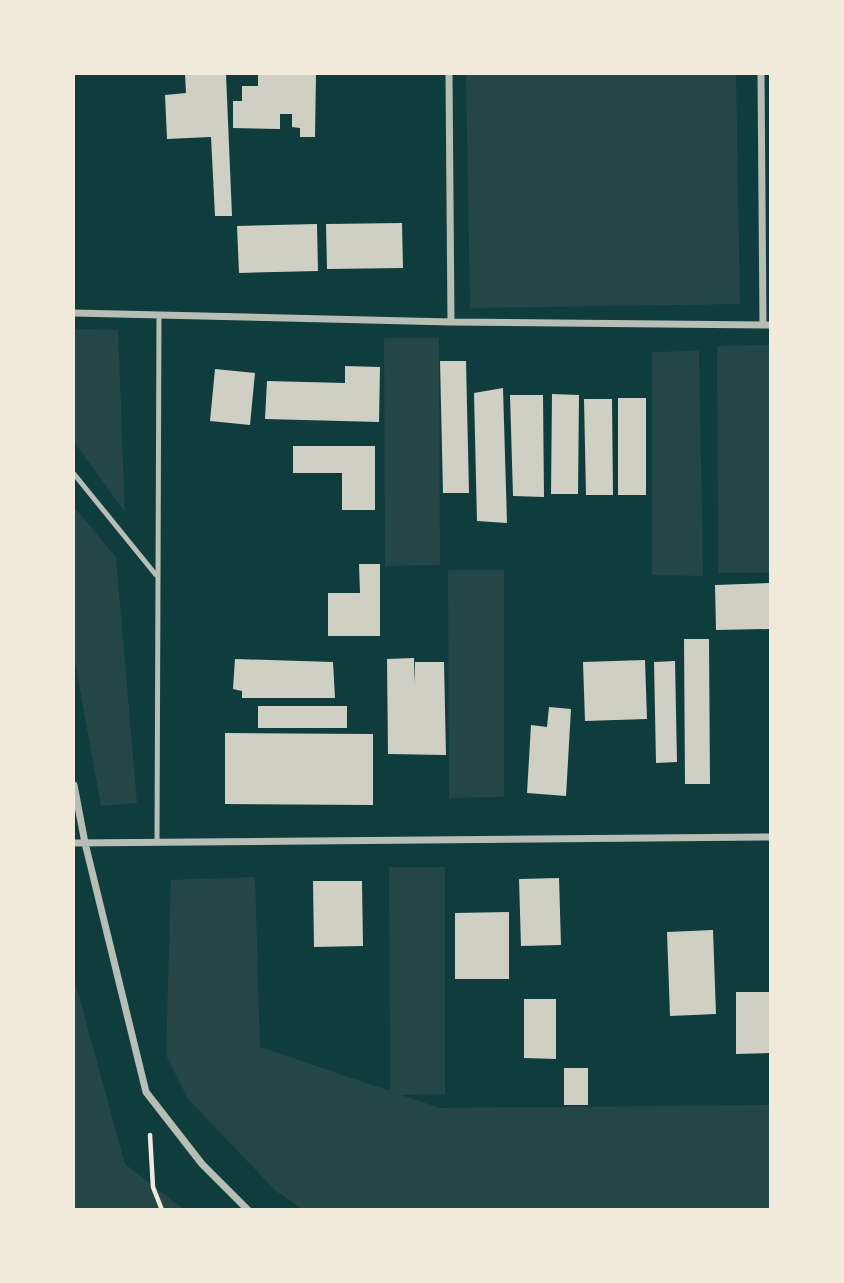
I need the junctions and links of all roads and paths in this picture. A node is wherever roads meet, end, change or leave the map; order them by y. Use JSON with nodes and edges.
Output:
{"nodes":[{"id":1,"x":449,"y":74,"type":"edge"},
{"id":2,"x":761,"y":74,"type":"edge"},
{"id":3,"x":74,"y":313,"type":"edge"},
{"id":4,"x":159,"y":315,"type":"junction"},
{"id":5,"x":451,"y":322,"type":"junction"},
{"id":6,"x":767,"y":325,"type":"edge"},
{"id":7,"x":74,"y":474,"type":"edge"},
{"id":8,"x":156,"y":575,"type":"junction"},
{"id":9,"x":74,"y":785,"type":"edge"},
{"id":10,"x":771,"y":837,"type":"edge"},
{"id":11,"x":157,"y":842,"type":"junction"},
{"id":12,"x":74,"y":843,"type":"edge"},
{"id":13,"x":85,"y":843,"type":"junction"},
{"id":14,"x":146,"y":1092,"type":"junction"},
{"id":15,"x":162,"y":1209,"type":"edge"},
{"id":16,"x":248,"y":1209,"type":"edge"}],
"edges":[{"from":1,"to":5,"type":"street"},
{"from":2,"to":6,"type":"street"},
{"from":3,"to":4,"type":"street"},
{"from":4,"to":5,"type":"street"},
{"from":4,"to":8,"type":"lane"},
{"from":5,"to":6,"type":"street"},
{"from":7,"to":8,"type":"lane"},
{"from":8,"to":11,"type":"lane"},
{"from":9,"to":13,"type":"street"},
{"from":10,"to":11,"type":"street"},
{"from":11,"to":13,"type":"street"},
{"from":12,"to":13,"type":"street"},
{"from":13,"to":14,"type":"street"},
{"from":14,"to":15,"type":"path"},
{"from":14,"to":16,"type":"street"}]}
